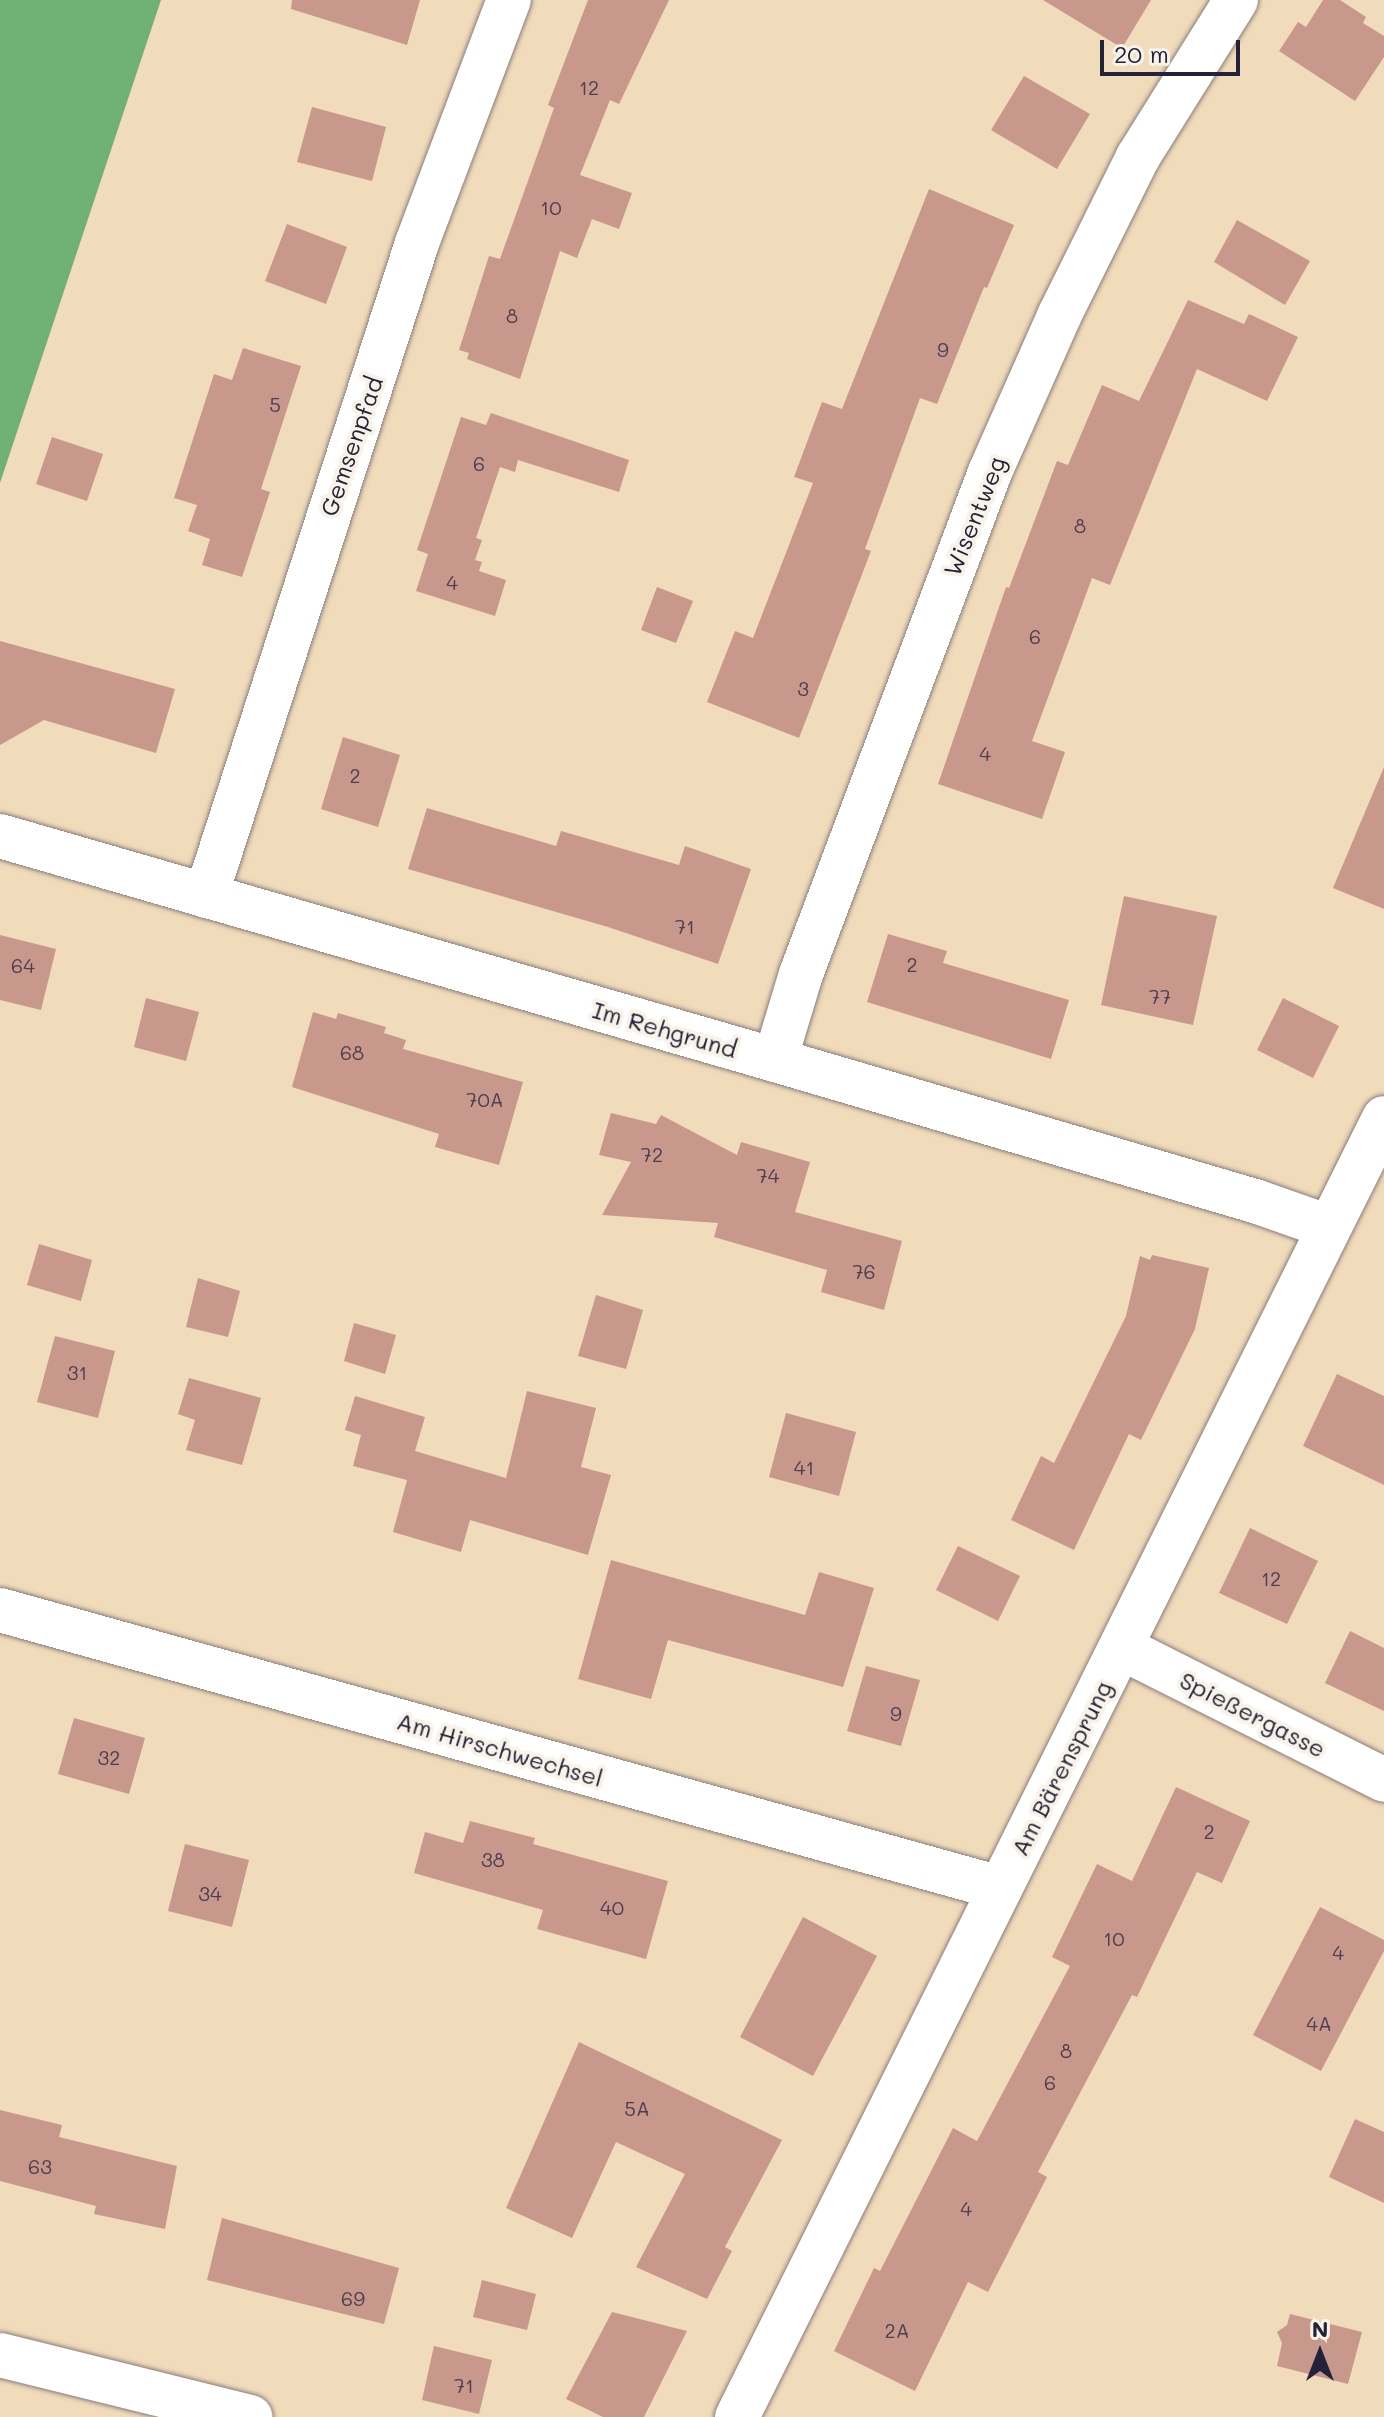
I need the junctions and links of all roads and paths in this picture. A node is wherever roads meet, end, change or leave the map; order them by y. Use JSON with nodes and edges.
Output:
{"nodes":[{"id":1,"x":509,"y":0,"type":"edge"},
{"id":2,"x":1236,"y":0,"type":"edge"},
{"id":3,"x":0,"y":836,"type":"edge"},
{"id":4,"x":206,"y":896,"type":"junction"},
{"id":5,"x":775,"y":1060,"type":"junction"},
{"id":6,"x":1384,"y":1118,"type":"edge"},
{"id":7,"x":1329,"y":1227,"type":"junction"},
{"id":8,"x":0,"y":1610,"type":"edge"},
{"id":9,"x":1122,"y":1648,"type":"junction"},
{"id":10,"x":1384,"y":1780,"type":"edge"},
{"id":11,"x":1000,"y":1888,"type":"junction"},
{"id":12,"x":0,"y":2355,"type":"edge"},
{"id":13,"x":250,"y":2417,"type":"edge"},
{"id":14,"x":737,"y":2417,"type":"edge"}],
"edges":[{"from":1,"to":4,"type":"street","name":"Gemsenpfad"},
{"from":2,"to":5,"type":"street","name":"Wisentweg"},
{"from":3,"to":4,"type":"street","name":"Im Rehgrund"},
{"from":4,"to":5,"type":"street","name":"Im Rehgrund"},
{"from":5,"to":7,"type":"street","name":"Im Rehgrund"},
{"from":6,"to":7,"type":"street","name":"Am Bärensprung"},
{"from":7,"to":9,"type":"street","name":"Am Bärensprung"},
{"from":8,"to":11,"type":"street","name":"Am Hirschwechsel"},
{"from":9,"to":10,"type":"street","name":"Spießergasse"},
{"from":9,"to":11,"type":"street","name":"Am Bärensprung"},
{"from":11,"to":14,"type":"street","name":"Am Bärensprung"},
{"from":12,"to":13,"type":"street"}]}
